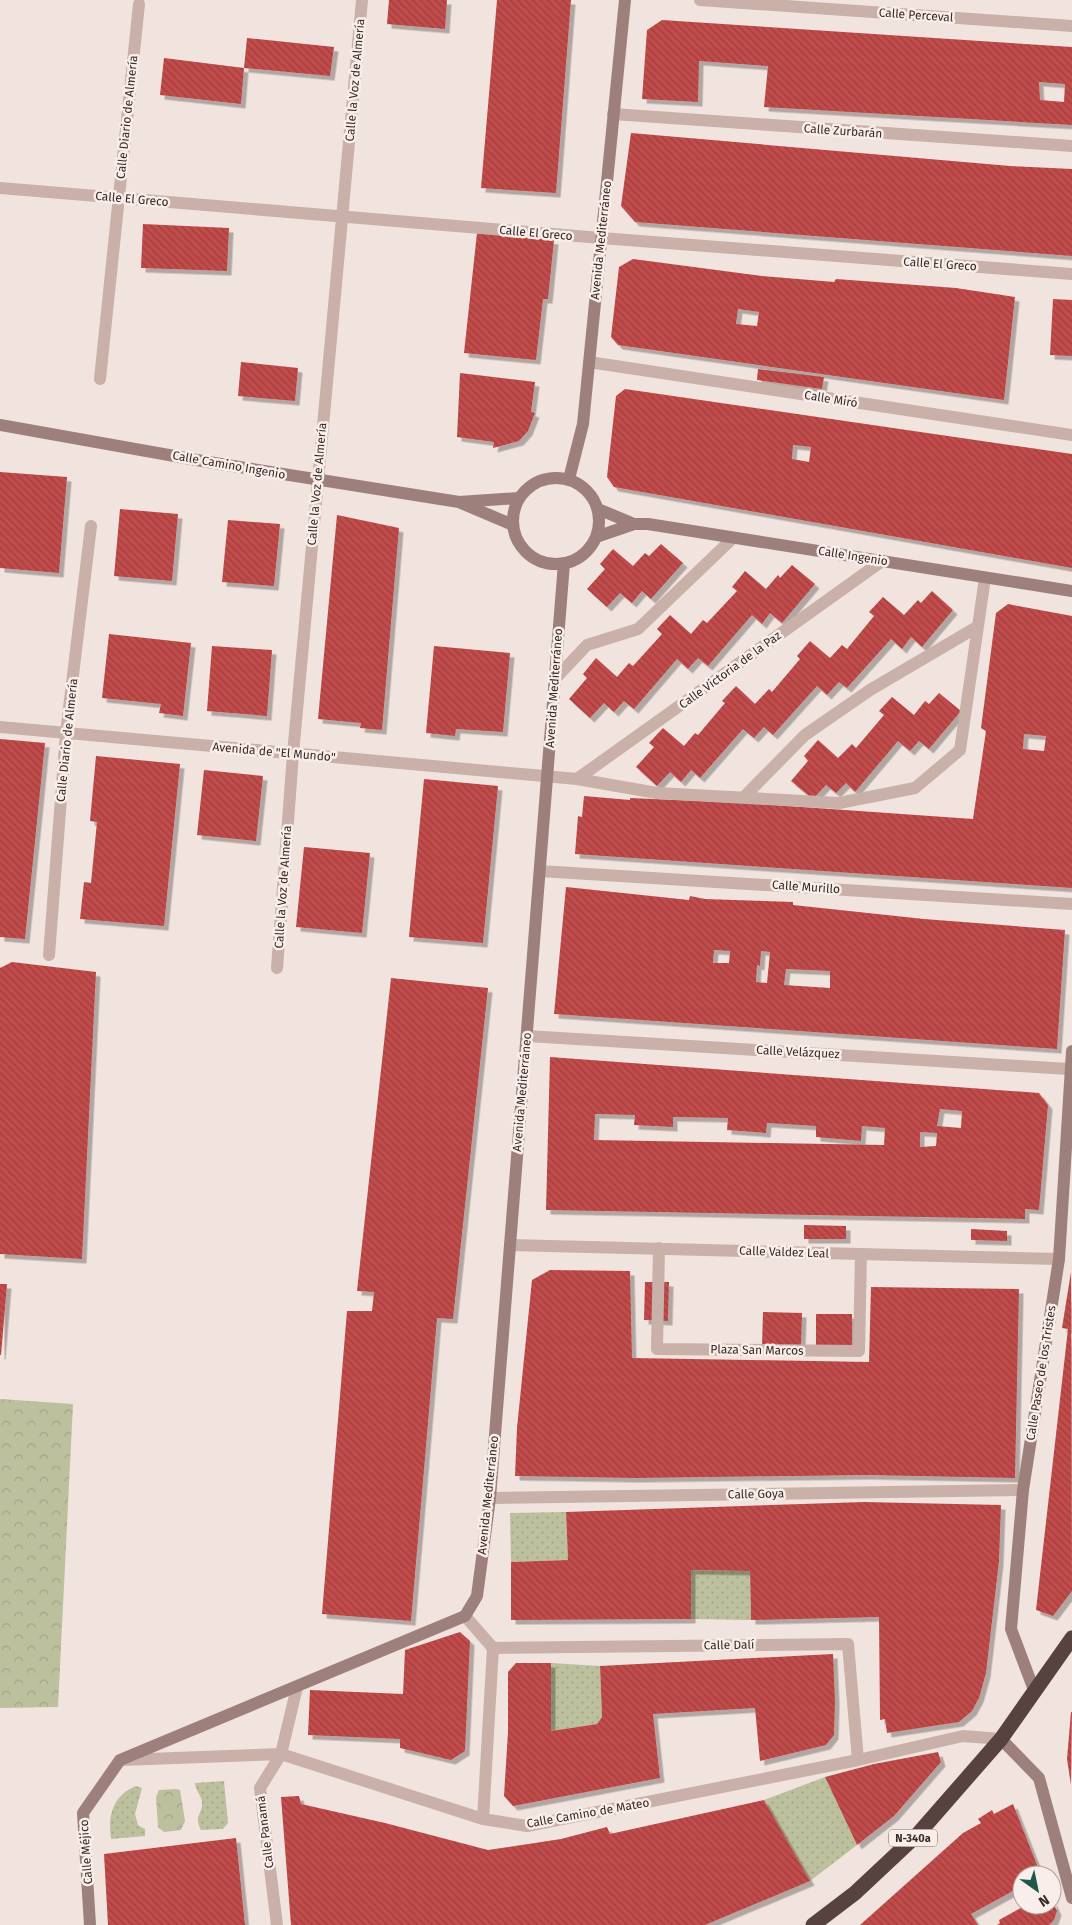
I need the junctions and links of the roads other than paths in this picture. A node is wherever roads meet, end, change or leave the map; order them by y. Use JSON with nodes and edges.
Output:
{"nodes":[{"id":1,"x":362,"y":0,"type":"edge"},
{"id":2,"x":625,"y":0,"type":"edge"},
{"id":3,"x":700,"y":0,"type":"edge"},
{"id":4,"x":139,"y":4,"type":"dead end"},
{"id":5,"x":1072,"y":26,"type":"edge"},
{"id":6,"x":614,"y":114,"type":"junction"},
{"id":7,"x":1072,"y":146,"type":"edge"},
{"id":8,"x":0,"y":188,"type":"edge"},
{"id":9,"x":118,"y":198,"type":"junction"},
{"id":10,"x":343,"y":216,"type":"junction"},
{"id":11,"x":601,"y":238,"type":"junction"},
{"id":12,"x":1072,"y":274,"type":"edge"},
{"id":13,"x":589,"y":362,"type":"junction"},
{"id":14,"x":100,"y":378,"type":"dead end"},
{"id":15,"x":0,"y":425,"type":"edge"},
{"id":16,"x":1072,"y":435,"type":"edge"},
{"id":17,"x":569,"y":479,"type":"junction"},
{"id":18,"x":317,"y":480,"type":"junction"},
{"id":19,"x":519,"y":498,"type":"junction"},
{"id":20,"x":459,"y":502,"type":"junction"},
{"id":21,"x":598,"y":509,"type":"junction"},
{"id":22,"x":634,"y":524,"type":"junction"},
{"id":23,"x":513,"y":525,"type":"junction"},
{"id":24,"x":91,"y":526,"type":"dead end"},
{"id":25,"x":596,"y":537,"type":"junction"},
{"id":26,"x":733,"y":538,"type":"junction"},
{"id":27,"x":882,"y":561,"type":"junction"},
{"id":28,"x":564,"y":563,"type":"junction"},
{"id":29,"x":985,"y":578,"type":"junction"},
{"id":30,"x":1072,"y":591,"type":"edge"},
{"id":31,"x":977,"y":627,"type":"junction"},
{"id":32,"x":555,"y":679,"type":"junction"},
{"id":33,"x":0,"y":727,"type":"edge"},
{"id":34,"x":66,"y":733,"type":"junction"},
{"id":35,"x":293,"y":754,"type":"junction"},
{"id":36,"x":548,"y":778,"type":"junction"},
{"id":37,"x":577,"y":779,"type":"junction"},
{"id":38,"x":743,"y":798,"type":"junction"},
{"id":39,"x":540,"y":871,"type":"junction"},
{"id":40,"x":1072,"y":904,"type":"edge"},
{"id":41,"x":49,"y":955,"type":"dead end"},
{"id":42,"x":277,"y":968,"type":"dead end"},
{"id":43,"x":527,"y":1036,"type":"junction"},
{"id":44,"x":1072,"y":1051,"type":"edge"},
{"id":45,"x":1070,"y":1069,"type":"junction"},
{"id":46,"x":510,"y":1245,"type":"junction"},
{"id":47,"x":659,"y":1248,"type":"junction"},
{"id":48,"x":861,"y":1254,"type":"junction"},
{"id":49,"x":1058,"y":1259,"type":"junction"},
{"id":50,"x":1023,"y":1490,"type":"junction"},
{"id":51,"x":490,"y":1498,"type":"junction"},
{"id":52,"x":465,"y":1616,"type":"junction"},
{"id":53,"x":1072,"y":1638,"type":"edge"},
{"id":54,"x":494,"y":1648,"type":"junction"},
{"id":55,"x":297,"y":1687,"type":"junction"},
{"id":56,"x":1034,"y":1690,"type":"junction"},
{"id":57,"x":1001,"y":1739,"type":"junction"},
{"id":58,"x":281,"y":1754,"type":"junction"},
{"id":59,"x":120,"y":1760,"type":"junction"},
{"id":60,"x":858,"y":1760,"type":"junction"},
{"id":61,"x":483,"y":1820,"type":"junction"},
{"id":62,"x":1072,"y":1898,"type":"edge"},
{"id":63,"x":90,"y":1925,"type":"edge"},
{"id":64,"x":277,"y":1925,"type":"edge"},
{"id":65,"x":813,"y":1925,"type":"edge"}],
"edges":[{"from":1,"to":10,"type":"street","name":"Calle la Voz de Almería"},
{"from":2,"to":6,"type":"street","name":"Avenida Mediterráneo"},
{"from":3,"to":5,"type":"street","name":"Calle Perceval"},
{"from":4,"to":9,"type":"street","name":"Calle Diario de Almería"},
{"from":6,"to":7,"type":"street","name":"Calle Zurbarán"},
{"from":6,"to":11,"type":"street","name":"Avenida Mediterráneo"},
{"from":8,"to":9,"type":"street","name":"Calle El Greco"},
{"from":9,"to":10,"type":"street","name":"Calle El Greco"},
{"from":9,"to":14,"type":"street","name":"Calle Diario de Almería"},
{"from":10,"to":11,"type":"street","name":"Calle El Greco"},
{"from":10,"to":18,"type":"street","name":"Calle la Voz de Almería"},
{"from":11,"to":12,"type":"street","name":"Calle El Greco"},
{"from":11,"to":13,"type":"street","name":"Avenida Mediterráneo"},
{"from":13,"to":16,"type":"street","name":"Calle Miró"},
{"from":13,"to":17,"type":"street","name":"Avenida Mediterráneo"},
{"from":15,"to":18,"type":"street","name":"Calle Camino Ingenio"},
{"from":17,"to":19,"type":"street"},
{"from":17,"to":21,"type":"street"},
{"from":18,"to":20,"type":"street","name":"Calle Camino Ingenio"},
{"from":18,"to":35,"type":"street","name":"Calle la Voz de Almería"},
{"from":19,"to":20,"type":"street","name":"Calle Camino Ingenio"},
{"from":19,"to":23,"type":"street"},
{"from":20,"to":23,"type":"street","name":"Calle Camino Ingenio"},
{"from":21,"to":22,"type":"street","name":"Calle Ingenio"},
{"from":21,"to":25,"type":"street"},
{"from":22,"to":25,"type":"street","name":"Calle Ingenio"},
{"from":22,"to":26,"type":"street","name":"Calle Ingenio"},
{"from":23,"to":28,"type":"street"},
{"from":24,"to":34,"type":"street","name":"Calle Diario de Almería"},
{"from":25,"to":28,"type":"street"},
{"from":26,"to":27,"type":"street","name":"Calle Ingenio"},
{"from":26,"to":32,"type":"street"},
{"from":27,"to":29,"type":"street","name":"Calle Ingenio"},
{"from":27,"to":37,"type":"street","name":"Calle Victoria de la Paz"},
{"from":28,"to":32,"type":"street","name":"Avenida Mediterráneo"},
{"from":29,"to":30,"type":"street","name":"Calle Ingenio"},
{"from":29,"to":31,"type":"street"},
{"from":31,"to":38,"type":"street"},
{"from":31,"to":38,"type":"street"},
{"from":32,"to":36,"type":"street","name":"Avenida Mediterráneo"},
{"from":33,"to":34,"type":"street","name":"Avenida de \"El Mundo\""},
{"from":34,"to":35,"type":"street","name":"Avenida de \"El Mundo\""},
{"from":34,"to":41,"type":"street","name":"Calle Diario de Almería"},
{"from":35,"to":36,"type":"street","name":"Avenida de \"El Mundo\""},
{"from":35,"to":42,"type":"street","name":"Calle la Voz de Almería"},
{"from":36,"to":37,"type":"street"},
{"from":36,"to":39,"type":"street","name":"Avenida Mediterráneo"},
{"from":37,"to":38,"type":"street"},
{"from":39,"to":40,"type":"street","name":"Calle Murillo"},
{"from":39,"to":43,"type":"street","name":"Avenida Mediterráneo"},
{"from":43,"to":45,"type":"street","name":"Calle Velázquez"},
{"from":43,"to":46,"type":"street","name":"Avenida Mediterráneo"},
{"from":44,"to":45,"type":"street","name":"Calle Paseo de los Tristes"},
{"from":45,"to":49,"type":"street","name":"Calle Paseo de los Tristes"},
{"from":46,"to":47,"type":"street","name":"Calle Valdez Leal"},
{"from":46,"to":51,"type":"street","name":"Avenida Mediterráneo"},
{"from":47,"to":48,"type":"street","name":"Calle Valdez Leal"},
{"from":47,"to":48,"type":"street","name":"Plaza San Marcos"},
{"from":48,"to":49,"type":"street","name":"Calle Valdez Leal"},
{"from":49,"to":50,"type":"street","name":"Calle Paseo de los Tristes"},
{"from":50,"to":51,"type":"street","name":"Calle Goya"},
{"from":50,"to":56,"type":"street","name":"Calle Paseo de los Tristes"},
{"from":51,"to":52,"type":"street","name":"Avenida Mediterráneo"},
{"from":52,"to":54,"type":"street"},
{"from":52,"to":55,"type":"street"},
{"from":53,"to":56,"type":"highway","number":"N-340a"},
{"from":54,"to":60,"type":"street","name":"Calle Dalí"},
{"from":54,"to":61,"type":"street"},
{"from":55,"to":58,"type":"street","name":"Calle Panamá"},
{"from":55,"to":59,"type":"street"},
{"from":56,"to":57,"type":"highway","number":"N-340a"},
{"from":57,"to":60,"type":"street","name":"Calle Camino de Mateo"},
{"from":57,"to":62,"type":"street"},
{"from":57,"to":65,"type":"highway","number":"N-340a"},
{"from":58,"to":59,"type":"street","name":"Calle Camino de Mateo"},
{"from":58,"to":61,"type":"street","name":"Calle Camino de Mateo"},
{"from":58,"to":64,"type":"street","name":"Calle Panamá"},
{"from":59,"to":63,"type":"street","name":"Calle Méjico"},
{"from":60,"to":61,"type":"street","name":"Calle Camino de Mateo"}]}
